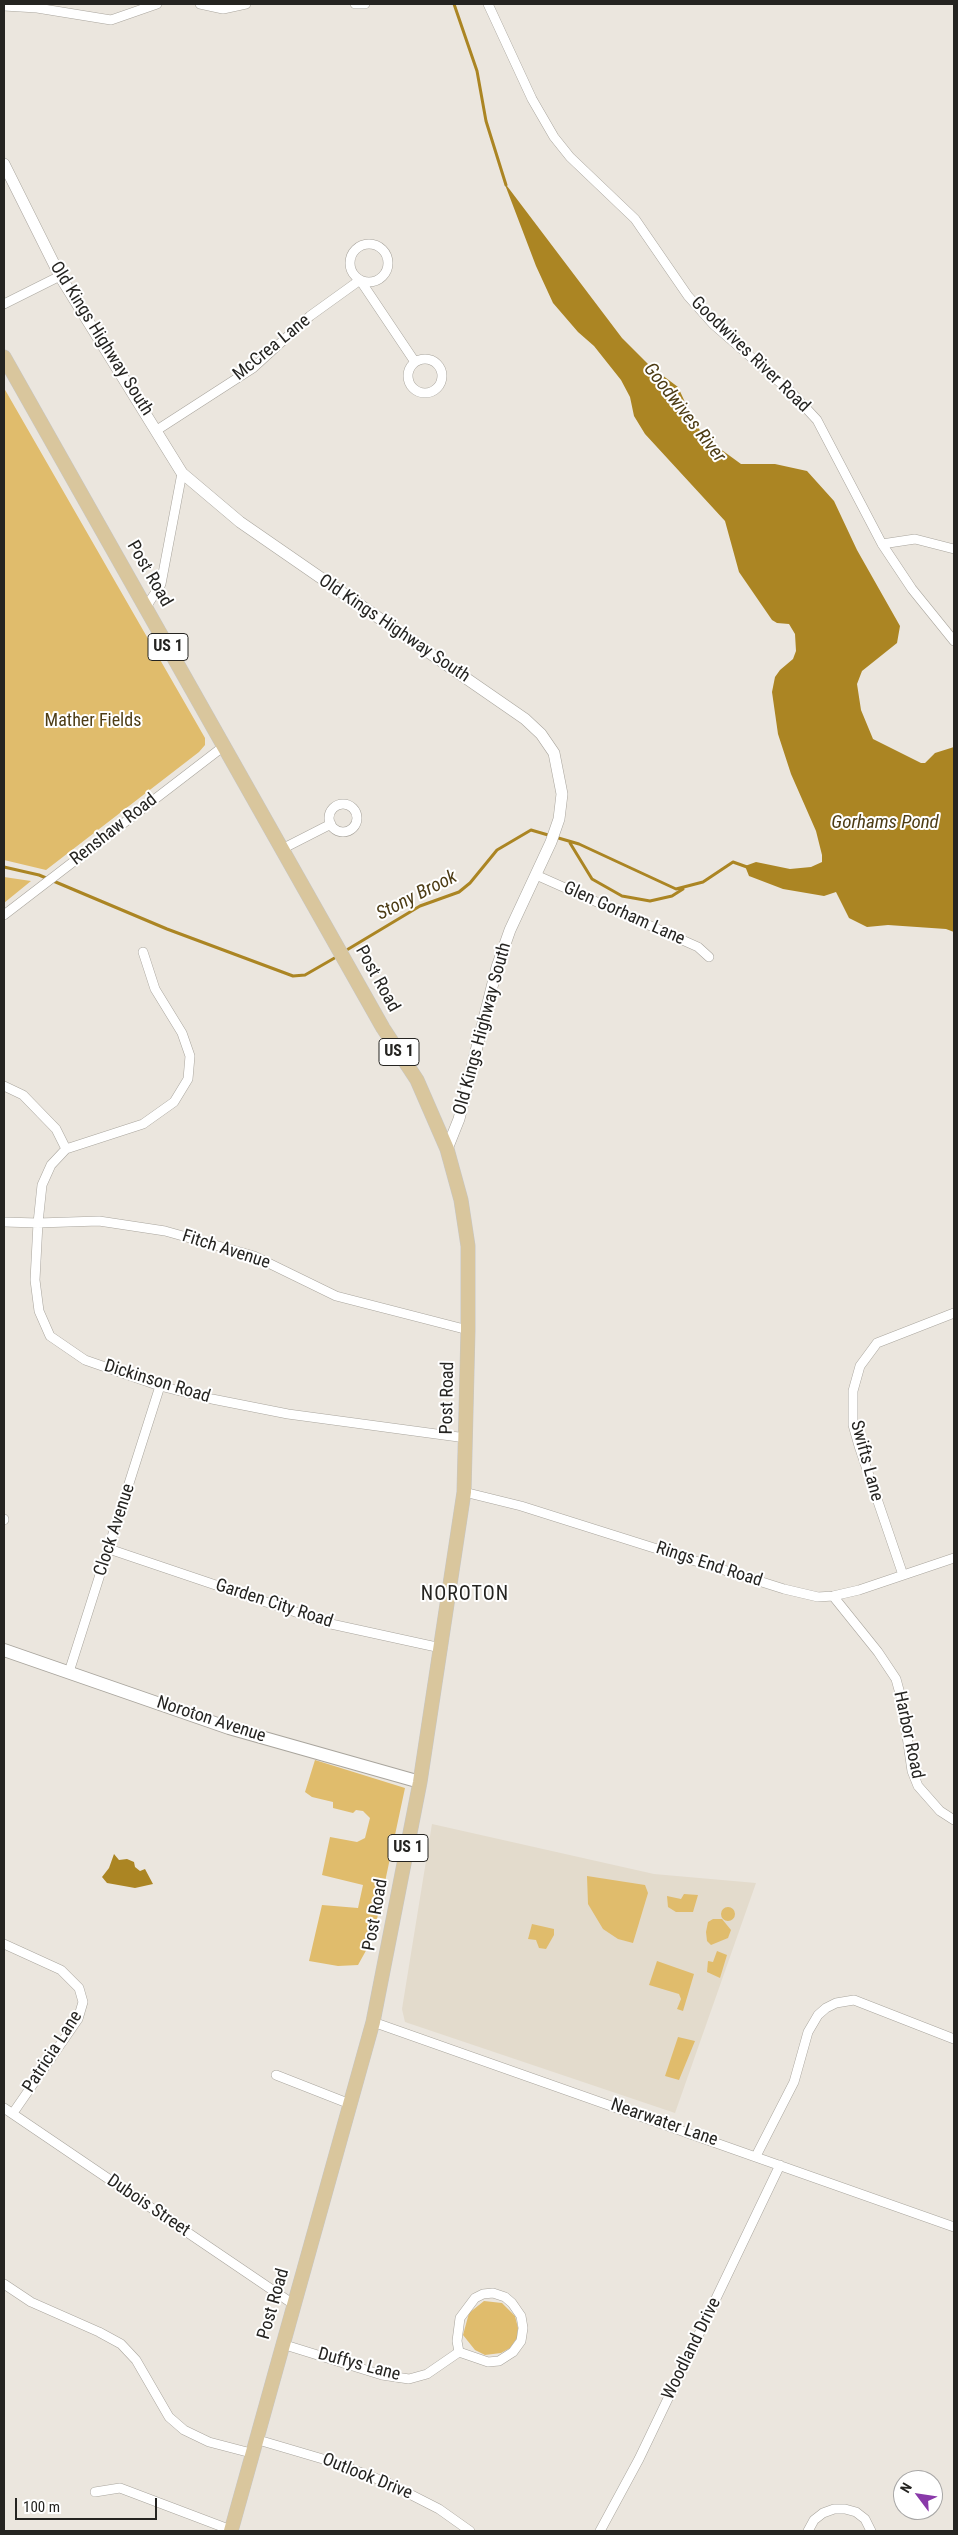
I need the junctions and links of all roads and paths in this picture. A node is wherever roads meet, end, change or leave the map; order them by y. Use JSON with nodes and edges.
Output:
{"nodes":[{"id":1,"x":157,"y":4,"type":"edge"},
{"id":2,"x":200,"y":4,"type":"edge"},
{"id":3,"x":246,"y":4,"type":"edge"},
{"id":4,"x":355,"y":4,"type":"edge"},
{"id":5,"x":366,"y":4,"type":"edge"},
{"id":6,"x":488,"y":4,"type":"edge"},
{"id":7,"x":4,"y":6,"type":"edge"},
{"id":8,"x":4,"y":164,"type":"edge"},
{"id":9,"x":60,"y":276,"type":"junction"},
{"id":10,"x":360,"y":280,"type":"junction"},
{"id":11,"x":4,"y":304,"type":"edge"},
{"id":12,"x":4,"y":357,"type":"edge"},
{"id":13,"x":415,"y":362,"type":"dead end"},
{"id":14,"x":157,"y":430,"type":"junction"},
{"id":15,"x":182,"y":473,"type":"junction"},
{"id":16,"x":882,"y":544,"type":"junction"},
{"id":17,"x":954,"y":549,"type":"edge"},
{"id":18,"x":146,"y":607,"type":"junction"},
{"id":19,"x":954,"y":640,"type":"edge"},
{"id":20,"x":224,"y":746,"type":"junction"},
{"id":21,"x":331,"y":824,"type":"dead end"},
{"id":22,"x":282,"y":849,"type":"junction"},
{"id":23,"x":536,"y":875,"type":"junction"},
{"id":24,"x":4,"y":915,"type":"edge"},
{"id":25,"x":143,"y":952,"type":"dead end"},
{"id":26,"x":709,"y":958,"type":"dead end"},
{"id":27,"x":4,"y":1086,"type":"edge"},
{"id":28,"x":66,"y":1149,"type":"junction"},
{"id":29,"x":447,"y":1149,"type":"junction"},
{"id":30,"x":4,"y":1222,"type":"edge"},
{"id":31,"x":38,"y":1223,"type":"junction"},
{"id":32,"x":954,"y":1313,"type":"edge"},
{"id":33,"x":468,"y":1330,"type":"junction"},
{"id":34,"x":160,"y":1386,"type":"junction"},
{"id":35,"x":466,"y":1438,"type":"junction"},
{"id":36,"x":464,"y":1492,"type":"junction"},
{"id":37,"x":109,"y":1548,"type":"junction"},
{"id":38,"x":954,"y":1558,"type":"edge"},
{"id":39,"x":903,"y":1575,"type":"junction"},
{"id":40,"x":833,"y":1596,"type":"junction"},
{"id":41,"x":441,"y":1648,"type":"junction"},
{"id":42,"x":4,"y":1650,"type":"edge"},
{"id":43,"x":69,"y":1672,"type":"junction"},
{"id":44,"x":420,"y":1782,"type":"junction"},
{"id":45,"x":954,"y":1820,"type":"edge"},
{"id":46,"x":4,"y":1944,"type":"edge"},
{"id":47,"x":373,"y":2022,"type":"junction"},
{"id":48,"x":954,"y":2039,"type":"edge"},
{"id":49,"x":276,"y":2076,"type":"dead end"},
{"id":50,"x":350,"y":2104,"type":"junction"},
{"id":51,"x":4,"y":2108,"type":"edge"},
{"id":52,"x":13,"y":2113,"type":"junction"},
{"id":53,"x":756,"y":2156,"type":"junction"},
{"id":54,"x":780,"y":2165,"type":"junction"},
{"id":55,"x":954,"y":2227,"type":"edge"},
{"id":56,"x":4,"y":2284,"type":"edge"},
{"id":57,"x":293,"y":2304,"type":"junction"},
{"id":58,"x":282,"y":2344,"type":"junction"},
{"id":59,"x":459,"y":2352,"type":"junction"},
{"id":60,"x":255,"y":2439,"type":"junction"},
{"id":61,"x":251,"y":2453,"type":"junction"},
{"id":62,"x":95,"y":2492,"type":"dead end"},
{"id":63,"x":231,"y":2531,"type":"edge"},
{"id":64,"x":470,"y":2531,"type":"edge"},
{"id":65,"x":600,"y":2531,"type":"edge"},
{"id":66,"x":808,"y":2531,"type":"edge"},
{"id":67,"x":871,"y":2531,"type":"edge"}],
"edges":[{"from":1,"to":7,"type":"street"},
{"from":2,"to":3,"type":"street"},
{"from":4,"to":5,"type":"street"},
{"from":6,"to":16,"type":"street","name":"Goodwives River Road"},
{"from":8,"to":9,"type":"street","name":"Old Kings Highway South"},
{"from":9,"to":11,"type":"street"},
{"from":9,"to":14,"type":"street","name":"Old Kings Highway South"},
{"from":10,"to":10,"type":"street","name":"McCrea Lane"},
{"from":10,"to":13,"type":"street","name":"McCrea Lane"},
{"from":10,"to":14,"type":"street","name":"McCrea Lane"},
{"from":12,"to":18,"type":"main road","name":"Post Road","number":"US 1"},
{"from":14,"to":15,"type":"street","name":"Old Kings Highway South"},
{"from":15,"to":18,"type":"street"},
{"from":15,"to":23,"type":"street","name":"Old Kings Highway South"},
{"from":16,"to":17,"type":"street"},
{"from":16,"to":19,"type":"street","name":"Goodwives River Road"},
{"from":18,"to":20,"type":"main road","name":"Post Road","number":"US 1"},
{"from":20,"to":22,"type":"main road","name":"Post Road","number":"US 1"},
{"from":20,"to":24,"type":"street","name":"Renshaw Road"},
{"from":21,"to":22,"type":"street"},
{"from":22,"to":29,"type":"main road","name":"Post Road","number":"US 1"},
{"from":23,"to":26,"type":"street","name":"Glen Gorham Lane"},
{"from":23,"to":29,"type":"street","name":"Old Kings Highway South"},
{"from":25,"to":28,"type":"street"},
{"from":27,"to":28,"type":"street"},
{"from":28,"to":31,"type":"street","name":"Dickinson Road"},
{"from":29,"to":33,"type":"main road","name":"Post Road","number":"US 1"},
{"from":30,"to":31,"type":"street","name":"Fitch Avenue"},
{"from":31,"to":33,"type":"street","name":"Fitch Avenue"},
{"from":31,"to":34,"type":"street","name":"Dickinson Road"},
{"from":32,"to":39,"type":"street","name":"Swifts Lane"},
{"from":33,"to":35,"type":"main road","name":"Post Road","number":"US 1"},
{"from":34,"to":35,"type":"street","name":"Dickinson Road"},
{"from":34,"to":37,"type":"street","name":"Clock Avenue"},
{"from":35,"to":36,"type":"main road","name":"Post Road","number":"US 1"},
{"from":36,"to":40,"type":"street","name":"Rings End Road"},
{"from":36,"to":41,"type":"main road","name":"Post Road","number":"US 1"},
{"from":37,"to":41,"type":"street","name":"Garden City Road"},
{"from":37,"to":43,"type":"street","name":"Clock Avenue"},
{"from":38,"to":39,"type":"street","name":"Rings End Road"},
{"from":39,"to":40,"type":"street","name":"Rings End Road"},
{"from":40,"to":45,"type":"street","name":"Harbor Road"},
{"from":41,"to":44,"type":"main road","name":"Post Road","number":"US 1"},
{"from":42,"to":43,"type":"main road","name":"Noroton Avenue"},
{"from":43,"to":44,"type":"main road","name":"Noroton Avenue"},
{"from":44,"to":47,"type":"main road","name":"Post Road","number":"US 1"},
{"from":46,"to":52,"type":"street","name":"Patricia Lane"},
{"from":47,"to":50,"type":"main road","name":"Post Road","number":"US 1"},
{"from":47,"to":53,"type":"street","name":"Nearwater Lane"},
{"from":48,"to":53,"type":"street"},
{"from":49,"to":50,"type":"street"},
{"from":50,"to":57,"type":"main road","name":"Post Road","number":"US 1"},
{"from":51,"to":52,"type":"street","name":"Dubois Street"},
{"from":52,"to":57,"type":"street","name":"Dubois Street"},
{"from":53,"to":54,"type":"street","name":"Nearwater Lane"},
{"from":54,"to":55,"type":"street","name":"Nearwater Lane"},
{"from":54,"to":65,"type":"street","name":"Woodland Drive"},
{"from":56,"to":61,"type":"street"},
{"from":57,"to":58,"type":"main road","name":"Post Road","number":"US 1"},
{"from":58,"to":59,"type":"street","name":"Duffys Lane"},
{"from":58,"to":60,"type":"main road","name":"Post Road","number":"US 1"},
{"from":59,"to":59,"type":"street"},
{"from":60,"to":61,"type":"main road","name":"Post Road","number":"US 1"},
{"from":60,"to":64,"type":"street","name":"Outlook Drive"},
{"from":61,"to":63,"type":"main road","name":"Post Road","number":"US 1"},
{"from":62,"to":63,"type":"street"},
{"from":66,"to":67,"type":"street"}]}
